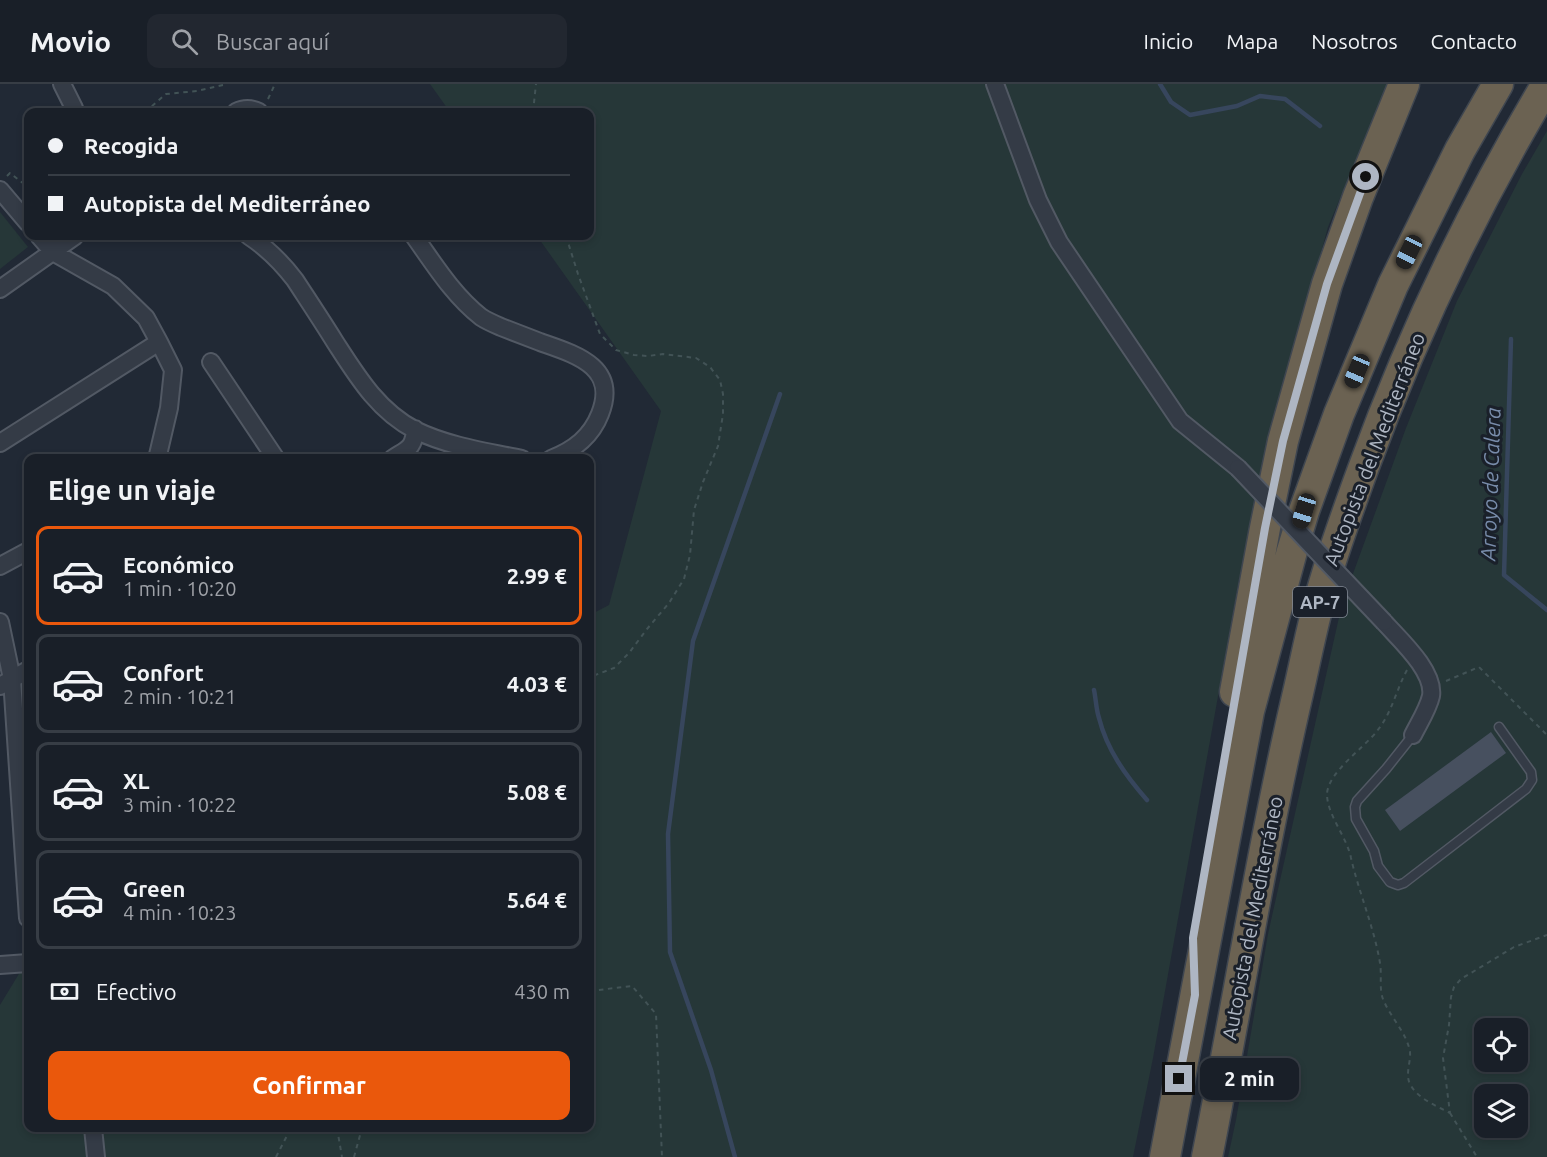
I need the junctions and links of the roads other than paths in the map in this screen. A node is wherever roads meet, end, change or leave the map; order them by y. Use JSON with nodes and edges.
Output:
{"nodes":[{"id":1,"x":62,"y":84,"type":"edge"},
{"id":2,"x":995,"y":84,"type":"edge"},
{"id":3,"x":1404,"y":84,"type":"edge"},
{"id":4,"x":1498,"y":84,"type":"edge"},
{"id":5,"x":1547,"y":84,"type":"edge"},
{"id":6,"x":74,"y":108,"type":"dead end"},
{"id":7,"x":3,"y":184,"type":"edge"},
{"id":8,"x":24,"y":217,"type":"edge"},
{"id":9,"x":42,"y":240,"type":"edge"},
{"id":10,"x":70,"y":240,"type":"edge"},
{"id":11,"x":254,"y":240,"type":"edge"},
{"id":12,"x":417,"y":240,"type":"edge"},
{"id":13,"x":53,"y":252,"type":"junction"},
{"id":14,"x":0,"y":288,"type":"edge"},
{"id":15,"x":159,"y":342,"type":"junction"},
{"id":16,"x":211,"y":363,"type":"dead end"},
{"id":17,"x":415,"y":429,"type":"junction"},
{"id":18,"x":0,"y":443,"type":"edge"},
{"id":19,"x":158,"y":454,"type":"edge"},
{"id":20,"x":273,"y":454,"type":"edge"},
{"id":21,"x":399,"y":454,"type":"edge"},
{"id":22,"x":486,"y":454,"type":"edge"},
{"id":23,"x":562,"y":454,"type":"edge"},
{"id":24,"x":24,"y":553,"type":"edge"},
{"id":25,"x":0,"y":566,"type":"edge"},
{"id":26,"x":0,"y":622,"type":"edge"},
{"id":27,"x":24,"y":672,"type":"edge"},
{"id":28,"x":6,"y":682,"type":"edge"},
{"id":29,"x":1499,"y":728,"type":"dead end"},
{"id":30,"x":1413,"y":735,"type":"joint"},
{"id":31,"x":22,"y":742,"type":"edge"},
{"id":32,"x":24,"y":801,"type":"edge"},
{"id":33,"x":24,"y":963,"type":"edge"},
{"id":34,"x":0,"y":966,"type":"edge"},
{"id":35,"x":1195,"y":995,"type":"junction"},
{"id":36,"x":93,"y":1132,"type":"edge"},
{"id":37,"x":96,"y":1157,"type":"edge"},
{"id":38,"x":1165,"y":1157,"type":"edge"},
{"id":39,"x":1206,"y":1157,"type":"edge"}],
"edges":[{"from":1,"to":6,"type":"street"},
{"from":2,"to":30,"type":"street","bridge":true},
{"from":3,"to":35,"type":"highway"},
{"from":4,"to":35,"type":"highway","name":"Autopista del Mediterráneo","number":"AP-7"},
{"from":5,"to":39,"type":"highway","name":"Autopista del Mediterráneo","number":"AP-7"},
{"from":7,"to":8,"type":"street"},
{"from":9,"to":13,"type":"street"},
{"from":10,"to":13,"type":"street"},
{"from":11,"to":17,"type":"street"},
{"from":12,"to":23,"type":"street"},
{"from":13,"to":14,"type":"street"},
{"from":13,"to":15,"type":"street"},
{"from":15,"to":18,"type":"street"},
{"from":15,"to":19,"type":"street"},
{"from":16,"to":20,"type":"street"},
{"from":17,"to":21,"type":"street"},
{"from":17,"to":22,"type":"street"},
{"from":24,"to":25,"type":"street"},
{"from":26,"to":28,"type":"street"},
{"from":27,"to":28,"type":"street"},
{"from":28,"to":31,"type":"street"},
{"from":29,"to":30,"type":"lane"},
{"from":31,"to":32,"type":"street"},
{"from":33,"to":34,"type":"street"},
{"from":35,"to":38,"type":"highway","name":"Autopista del Mediterráneo","number":"AP-7"},
{"from":36,"to":37,"type":"street"}]}
